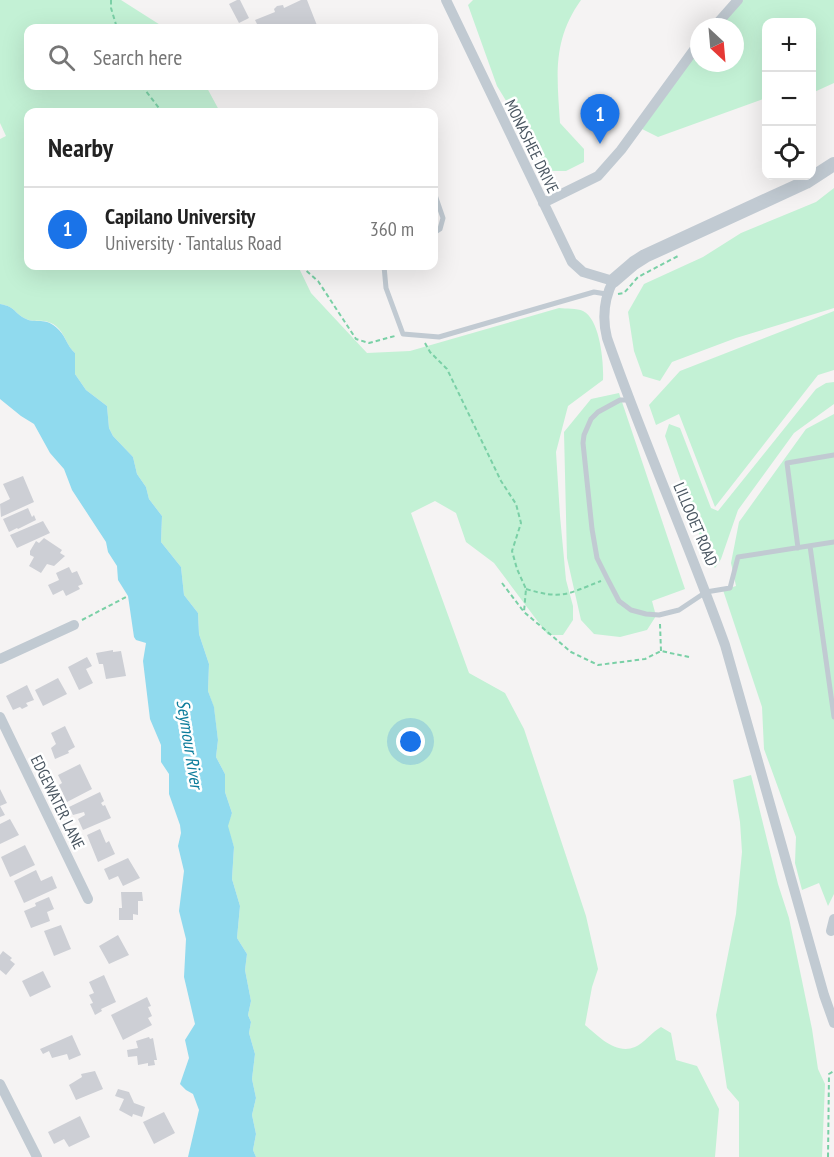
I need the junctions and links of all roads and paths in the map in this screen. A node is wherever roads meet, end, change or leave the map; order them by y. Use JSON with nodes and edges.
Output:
{"nodes":[{"id":1,"x":111,"y":0,"type":"edge"},
{"id":2,"x":446,"y":0,"type":"edge"},
{"id":3,"x":738,"y":0,"type":"edge"},
{"id":4,"x":722,"y":18,"type":"edge"},
{"id":5,"x":116,"y":24,"type":"edge"},
{"id":6,"x":690,"y":55,"type":"edge"},
{"id":7,"x":145,"y":90,"type":"edge"},
{"id":8,"x":159,"y":108,"type":"edge"},
{"id":9,"x":834,"y":164,"type":"edge"},
{"id":10,"x":543,"y":203,"type":"junction"},
{"id":11,"x":438,"y":204,"type":"edge"},
{"id":12,"x":438,"y":230,"type":"edge"},
{"id":13,"x":306,"y":270,"type":"edge"},
{"id":14,"x":384,"y":270,"type":"edge"},
{"id":15,"x":614,"y":281,"type":"junction"},
{"id":16,"x":606,"y":294,"type":"junction"},
{"id":17,"x":404,"y":334,"type":"junction"},
{"id":18,"x":420,"y":336,"type":"junction"},
{"id":19,"x":630,"y":400,"type":"junction"},
{"id":20,"x":834,"y":454,"type":"edge"},
{"id":21,"x":834,"y":542,"type":"edge"},
{"id":22,"x":810,"y":546,"type":"junction"},
{"id":23,"x":798,"y":548,"type":"junction"},
{"id":24,"x":607,"y":578,"type":"junction"},
{"id":25,"x":502,"y":583,"type":"dead end"},
{"id":26,"x":526,"y":589,"type":"junction"},
{"id":27,"x":706,"y":592,"type":"junction"},
{"id":28,"x":128,"y":596,"type":"dead end"},
{"id":29,"x":524,"y":612,"type":"junction"},
{"id":30,"x":659,"y":615,"type":"junction"},
{"id":31,"x":74,"y":625,"type":"joint"},
{"id":32,"x":661,"y":651,"type":"junction"},
{"id":33,"x":690,"y":657,"type":"dead end"},
{"id":34,"x":0,"y":659,"type":"edge"},
{"id":35,"x":0,"y":717,"type":"edge"},
{"id":36,"x":834,"y":717,"type":"edge"},
{"id":37,"x":88,"y":899,"type":"dead end"},
{"id":38,"x":834,"y":919,"type":"edge"},
{"id":39,"x":831,"y":931,"type":"dead end"},
{"id":40,"x":834,"y":1023,"type":"edge"},
{"id":41,"x":834,"y":1071,"type":"edge"},
{"id":42,"x":0,"y":1084,"type":"edge"},
{"id":43,"x":37,"y":1157,"type":"edge"},
{"id":44,"x":828,"y":1157,"type":"edge"}],
"edges":[{"from":1,"to":5,"type":"path"},
{"from":2,"to":10,"type":"street","name":"MONASHEE DRIVE"},
{"from":3,"to":4,"type":"street"},
{"from":6,"to":10,"type":"street"},
{"from":7,"to":8,"type":"path"},
{"from":9,"to":15,"type":"street","name":"LILLOOET ROAD"},
{"from":10,"to":15,"type":"street","name":"MONASHEE DRIVE"},
{"from":11,"to":12,"type":"lane"},
{"from":13,"to":17,"type":"path"},
{"from":14,"to":17,"type":"lane"},
{"from":15,"to":16,"type":"street","name":"LILLOOET ROAD"},
{"from":16,"to":18,"type":"lane"},
{"from":16,"to":19,"type":"street","name":"LILLOOET ROAD"},
{"from":17,"to":18,"type":"lane"},
{"from":18,"to":26,"type":"path"},
{"from":19,"to":24,"type":"lane"},
{"from":19,"to":27,"type":"street","name":"LILLOOET ROAD"},
{"from":20,"to":23,"type":"lane"},
{"from":21,"to":22,"type":"lane"},
{"from":22,"to":23,"type":"lane"},
{"from":22,"to":36,"type":"lane"},
{"from":23,"to":27,"type":"lane"},
{"from":24,"to":26,"type":"path"},
{"from":24,"to":30,"type":"lane"},
{"from":25,"to":29,"type":"path"},
{"from":26,"to":29,"type":"path"},
{"from":27,"to":30,"type":"lane"},
{"from":27,"to":40,"type":"street","name":"LILLOOET ROAD"},
{"from":28,"to":31,"type":"path"},
{"from":29,"to":32,"type":"path"},
{"from":30,"to":32,"type":"path"},
{"from":31,"to":34,"type":"street"},
{"from":32,"to":33,"type":"path"},
{"from":35,"to":37,"type":"street","name":"EDGEWATER LANE"},
{"from":38,"to":39,"type":"street"},
{"from":41,"to":44,"type":"path"},
{"from":42,"to":43,"type":"street"}]}
